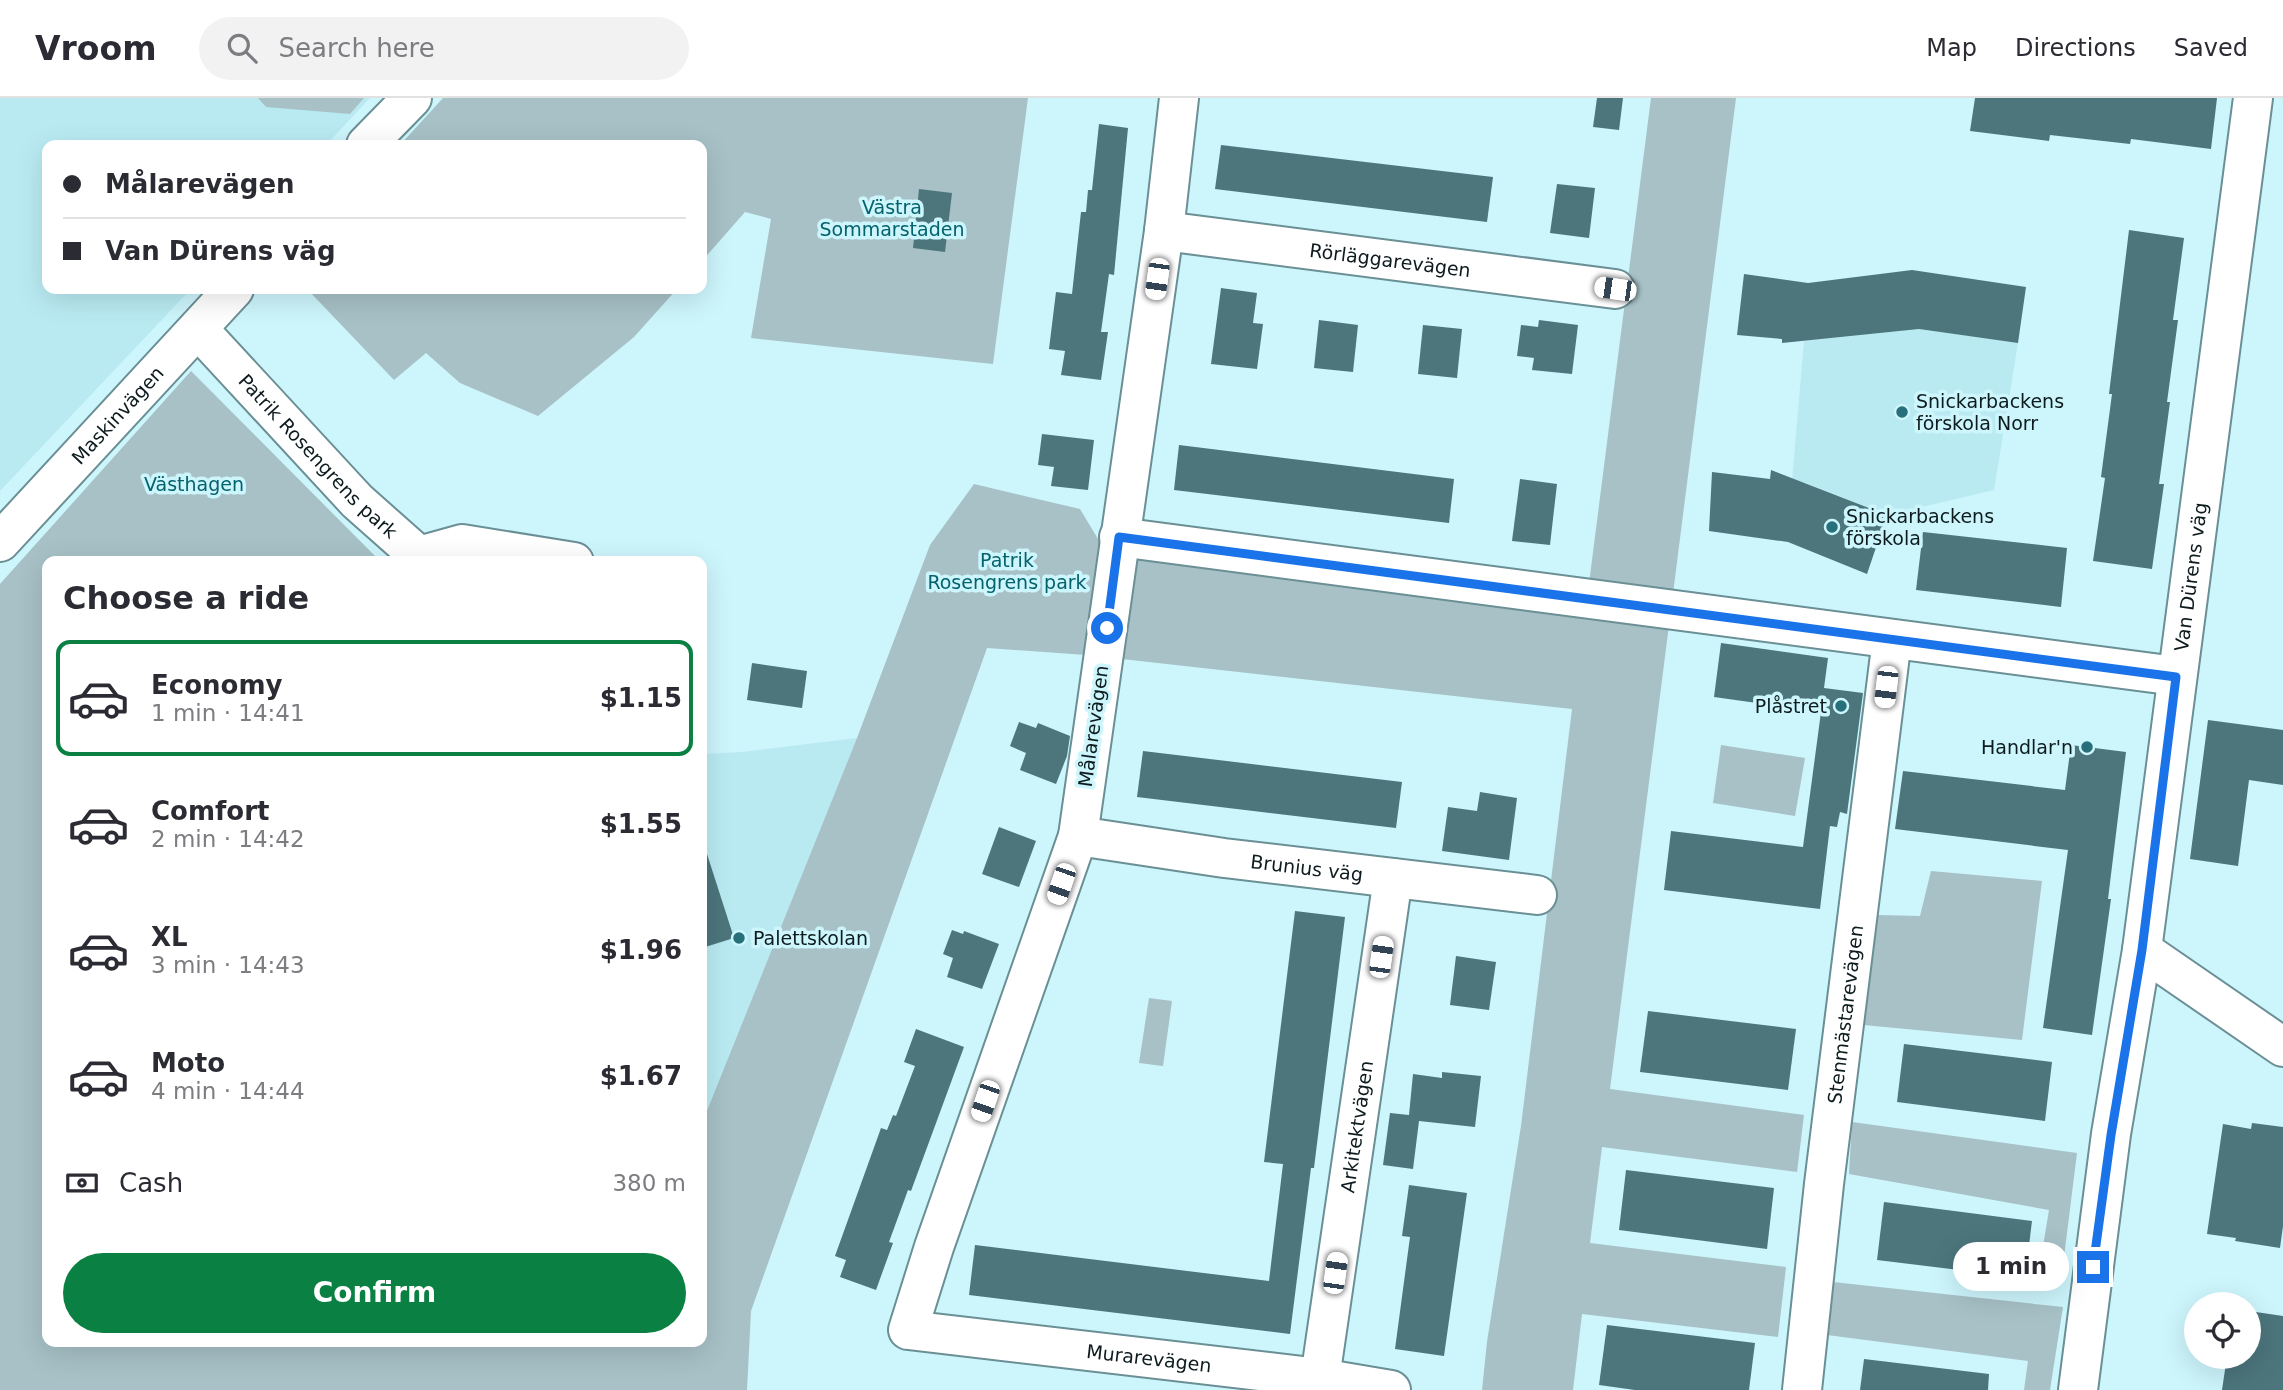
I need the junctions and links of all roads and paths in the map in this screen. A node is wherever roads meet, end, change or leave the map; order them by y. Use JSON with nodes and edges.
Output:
{"nodes":[{"id":1,"x":412,"y":98,"type":"edge"},
{"id":2,"x":1179,"y":98,"type":"edge"},
{"id":3,"x":2253,"y":98,"type":"edge"},
{"id":4,"x":371,"y":140,"type":"edge"},
{"id":5,"x":1164,"y":231,"type":"junction"},
{"id":6,"x":1615,"y":289,"type":"dead end"},
{"id":7,"x":230,"y":294,"type":"edge"},
{"id":8,"x":198,"y":329,"type":"junction"},
{"id":9,"x":1119,"y":537,"type":"junction"},
{"id":10,"x":0,"y":542,"type":"edge"},
{"id":11,"x":419,"y":556,"type":"edge"},
{"id":12,"x":419,"y":556,"type":"edge"},
{"id":13,"x":537,"y":556,"type":"edge"},
{"id":14,"x":1892,"y":639,"type":"junction"},
{"id":15,"x":2176,"y":677,"type":"junction"},
{"id":16,"x":1078,"y":836,"type":"junction"},
{"id":17,"x":1393,"y":878,"type":"junction"},
{"id":18,"x":1537,"y":895,"type":"dead end"},
{"id":19,"x":2142,"y":950,"type":"junction"},
{"id":20,"x":2283,"y":1047,"type":"edge"},
{"id":21,"x":908,"y":1331,"type":"joint"},
{"id":22,"x":1320,"y":1378,"type":"junction"},
{"id":23,"x":1391,"y":1390,"type":"edge"},
{"id":24,"x":1802,"y":1390,"type":"edge"},
{"id":25,"x":2078,"y":1390,"type":"edge"}],
"edges":[{"from":1,"to":4,"type":"street"},
{"from":2,"to":5,"type":"street","name":"Målarevägen"},
{"from":3,"to":15,"type":"street","name":"Van Dürens väg"},
{"from":5,"to":6,"type":"street","name":"Rörläggarevägen"},
{"from":5,"to":9,"type":"street","name":"Målarevägen"},
{"from":7,"to":8,"type":"street","name":"Maskinvägen"},
{"from":8,"to":10,"type":"street","name":"Maskinvägen"},
{"from":8,"to":12,"type":"street","name":"Patrik Rosengrens park"},
{"from":9,"to":14,"type":"street"},
{"from":9,"to":16,"type":"street","name":"Målarevägen"},
{"from":11,"to":13,"type":"street","name":"Patrik Rosengrens park"},
{"from":14,"to":15,"type":"street"},
{"from":14,"to":24,"type":"street","name":"Stenmästarevägen"},
{"from":15,"to":19,"type":"street","name":"Van Dürens väg"},
{"from":16,"to":17,"type":"street","name":"Brunius väg"},
{"from":16,"to":21,"type":"street","name":"Målarevägen"},
{"from":17,"to":18,"type":"street","name":"Brunius väg"},
{"from":17,"to":22,"type":"street","name":"Arkitektvägen"},
{"from":19,"to":20,"type":"street"},
{"from":19,"to":25,"type":"street","name":"Van Dürens väg"},
{"from":21,"to":22,"type":"street","name":"Murarevägen"},
{"from":22,"to":23,"type":"street","name":"Murarevägen"}]}
